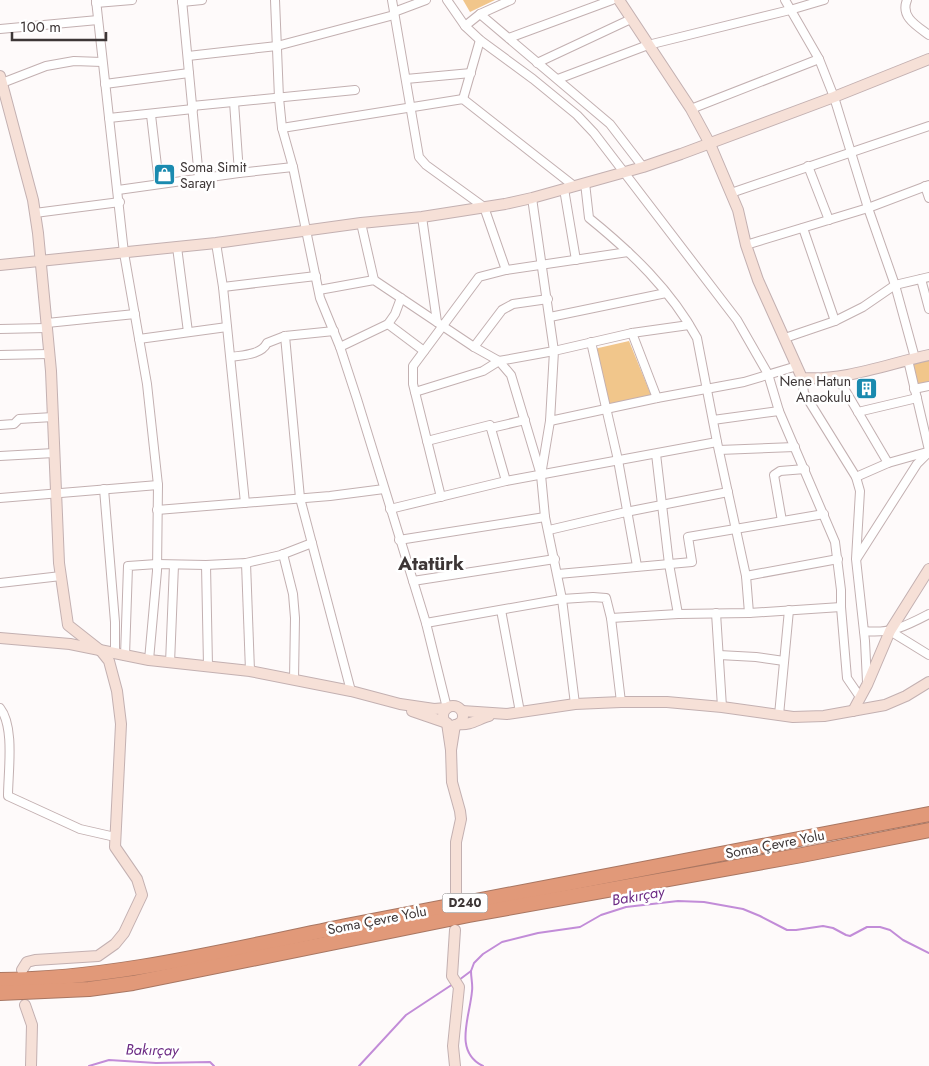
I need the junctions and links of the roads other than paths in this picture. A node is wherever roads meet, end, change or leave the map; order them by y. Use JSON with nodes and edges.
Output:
{"nodes":[{"id":1,"x":132,"y":0,"type":"edge"},
{"id":2,"x":202,"y":0,"type":"edge"},
{"id":3,"x":275,"y":0,"type":"edge"},
{"id":4,"x":392,"y":0,"type":"edge"},
{"id":5,"x":426,"y":0,"type":"edge"},
{"id":6,"x":446,"y":0,"type":"edge"},
{"id":7,"x":511,"y":0,"type":"edge"},
{"id":8,"x":612,"y":0,"type":"edge"},
{"id":9,"x":619,"y":0,"type":"edge"},
{"id":10,"x":785,"y":0,"type":"edge"},
{"id":11,"x":824,"y":0,"type":"edge"},
{"id":12,"x":907,"y":0,"type":"edge"},
{"id":13,"x":96,"y":1,"type":"edge"},
{"id":14,"x":182,"y":1,"type":"edge"},
{"id":15,"x":790,"y":10,"type":"junction"},
{"id":16,"x":394,"y":14,"type":"junction"},
{"id":17,"x":480,"y":14,"type":"junction"},
{"id":18,"x":631,"y":19,"type":"junction"},
{"id":19,"x":98,"y":20,"type":"junction"},
{"id":20,"x":465,"y":26,"type":"junction"},
{"id":21,"x":0,"y":29,"type":"edge"},
{"id":22,"x":929,"y":35,"type":"edge"},
{"id":23,"x":509,"y":38,"type":"junction"},
{"id":24,"x":480,"y":40,"type":"junction"},
{"id":25,"x":648,"y":45,"type":"junction"},
{"id":26,"x":277,"y":46,"type":"junction"},
{"id":27,"x":188,"y":56,"type":"junction"},
{"id":28,"x":819,"y":59,"type":"junction"},
{"id":29,"x":929,"y":59,"type":"edge"},
{"id":30,"x":102,"y":62,"type":"junction"},
{"id":31,"x":537,"y":63,"type":"junction"},
{"id":32,"x":189,"y":73,"type":"junction"},
{"id":33,"x":471,"y":73,"type":"junction"},
{"id":34,"x":406,"y":79,"type":"junction"},
{"id":35,"x":558,"y":79,"type":"junction"},
{"id":36,"x":1,"y":80,"type":"edge"},
{"id":37,"x":105,"y":84,"type":"junction"},
{"id":38,"x":355,"y":90,"type":"dead end"},
{"id":39,"x":834,"y":97,"type":"junction"},
{"id":40,"x":279,"y":98,"type":"junction"},
{"id":41,"x":463,"y":99,"type":"junction"},
{"id":42,"x":234,"y":102,"type":"junction"},
{"id":43,"x":192,"y":107,"type":"junction"},
{"id":44,"x":410,"y":107,"type":"junction"},
{"id":45,"x":691,"y":109,"type":"junction"},
{"id":46,"x":151,"y":115,"type":"junction"},
{"id":47,"x":109,"y":118,"type":"junction"},
{"id":48,"x":929,"y":126,"type":"edge"},
{"id":49,"x":282,"y":128,"type":"junction"},
{"id":50,"x":710,"y":144,"type":"junction"},
{"id":51,"x":851,"y":152,"type":"junction"},
{"id":52,"x":808,"y":166,"type":"junction"},
{"id":53,"x":293,"y":167,"type":"junction"},
{"id":54,"x":642,"y":167,"type":"junction"},
{"id":55,"x":624,"y":172,"type":"junction"},
{"id":56,"x":239,"y":173,"type":"junction"},
{"id":57,"x":199,"y":178,"type":"junction"},
{"id":58,"x":159,"y":183,"type":"junction"},
{"id":59,"x":585,"y":183,"type":"junction"},
{"id":60,"x":927,"y":185,"type":"edge"},
{"id":61,"x":569,"y":188,"type":"junction"},
{"id":62,"x":118,"y":190,"type":"junction"},
{"id":63,"x":731,"y":193,"type":"junction"},
{"id":64,"x":532,"y":198,"type":"junction"},
{"id":65,"x":929,"y":198,"type":"edge"},
{"id":66,"x":120,"y":202,"type":"junction"},
{"id":67,"x":484,"y":207,"type":"junction"},
{"id":68,"x":868,"y":208,"type":"junction"},
{"id":69,"x":35,"y":213,"type":"junction"},
{"id":70,"x":422,"y":217,"type":"junction"},
{"id":71,"x":829,"y":220,"type":"junction"},
{"id":72,"x":361,"y":223,"type":"junction"},
{"id":73,"x":803,"y":228,"type":"junction"},
{"id":74,"x":305,"y":230,"type":"junction"},
{"id":75,"x":216,"y":243,"type":"junction"},
{"id":76,"x":746,"y":245,"type":"junction"},
{"id":77,"x":177,"y":247,"type":"junction"},
{"id":78,"x":628,"y":252,"type":"junction"},
{"id":79,"x":124,"y":253,"type":"junction"},
{"id":80,"x":576,"y":260,"type":"junction"},
{"id":81,"x":40,"y":262,"type":"junction"},
{"id":82,"x":0,"y":265,"type":"edge"},
{"id":83,"x":542,"y":265,"type":"junction"},
{"id":84,"x":506,"y":270,"type":"junction"},
{"id":85,"x":316,"y":276,"type":"junction"},
{"id":86,"x":925,"y":278,"type":"edge"},
{"id":87,"x":374,"y":280,"type":"junction"},
{"id":88,"x":894,"y":286,"type":"junction"},
{"id":89,"x":223,"y":287,"type":"junction"},
{"id":90,"x":319,"y":290,"type":"junction"},
{"id":91,"x":666,"y":292,"type":"junction"},
{"id":92,"x":401,"y":298,"type":"junction"},
{"id":93,"x":548,"y":299,"type":"junction"},
{"id":94,"x":929,"y":309,"type":"edge"},
{"id":95,"x":134,"y":314,"type":"junction"},
{"id":96,"x":550,"y":317,"type":"junction"},
{"id":97,"x":835,"y":321,"type":"junction"},
{"id":98,"x":388,"y":324,"type":"junction"},
{"id":99,"x":440,"y":324,"type":"junction"},
{"id":100,"x":47,"y":325,"type":"junction"},
{"id":101,"x":690,"y":325,"type":"junction"},
{"id":102,"x":227,"y":327,"type":"junction"},
{"id":103,"x":0,"y":329,"type":"edge"},
{"id":104,"x":334,"y":331,"type":"junction"},
{"id":105,"x":188,"y":332,"type":"junction"},
{"id":106,"x":632,"y":333,"type":"junction"},
{"id":107,"x":284,"y":336,"type":"junction"},
{"id":108,"x":785,"y":338,"type":"junction"},
{"id":109,"x":139,"y":339,"type":"junction"},
{"id":110,"x":591,"y":342,"type":"junction"},
{"id":111,"x":340,"y":347,"type":"junction"},
{"id":112,"x":474,"y":347,"type":"junction"},
{"id":113,"x":424,"y":351,"type":"junction"},
{"id":114,"x":554,"y":351,"type":"junction"},
{"id":115,"x":49,"y":354,"type":"junction"},
{"id":116,"x":0,"y":355,"type":"edge"},
{"id":117,"x":929,"y":355,"type":"edge"},
{"id":118,"x":231,"y":357,"type":"junction"},
{"id":119,"x":911,"y":359,"type":"junction"},
{"id":120,"x":499,"y":361,"type":"junction"},
{"id":121,"x":797,"y":366,"type":"junction"},
{"id":122,"x":768,"y":374,"type":"junction"},
{"id":123,"x":802,"y":378,"type":"junction"},
{"id":124,"x":838,"y":378,"type":"junction"},
{"id":125,"x":929,"y":386,"type":"edge"},
{"id":126,"x":914,"y":389,"type":"junction"},
{"id":127,"x":708,"y":390,"type":"junction"},
{"id":128,"x":415,"y":392,"type":"junction"},
{"id":129,"x":656,"y":398,"type":"junction"},
{"id":130,"x":917,"y":398,"type":"junction"},
{"id":131,"x":605,"y":409,"type":"junction"},
{"id":132,"x":779,"y":410,"type":"junction"},
{"id":133,"x":858,"y":412,"type":"junction"},
{"id":134,"x":53,"y":417,"type":"junction"},
{"id":135,"x":526,"y":420,"type":"junction"},
{"id":136,"x":714,"y":420,"type":"junction"},
{"id":137,"x":550,"y":421,"type":"junction"},
{"id":138,"x":0,"y":425,"type":"edge"},
{"id":139,"x":491,"y":428,"type":"junction"},
{"id":140,"x":427,"y":441,"type":"junction"},
{"id":141,"x":717,"y":442,"type":"junction"},
{"id":142,"x":795,"y":447,"type":"junction"},
{"id":143,"x":719,"y":450,"type":"junction"},
{"id":144,"x":929,"y":451,"type":"edge"},
{"id":145,"x":54,"y":453,"type":"junction"},
{"id":146,"x":656,"y":454,"type":"junction"},
{"id":147,"x":0,"y":456,"type":"edge"},
{"id":148,"x":618,"y":460,"type":"junction"},
{"id":149,"x":888,"y":463,"type":"junction"},
{"id":150,"x":805,"y":469,"type":"junction"},
{"id":151,"x":541,"y":475,"type":"junction"},
{"id":152,"x":856,"y":476,"type":"junction"},
{"id":153,"x":506,"y":481,"type":"junction"},
{"id":154,"x":158,"y":484,"type":"junction"},
{"id":155,"x":104,"y":489,"type":"junction"},
{"id":156,"x":384,"y":489,"type":"junction"},
{"id":157,"x":728,"y":492,"type":"junction"},
{"id":158,"x":55,"y":493,"type":"junction"},
{"id":159,"x":441,"y":497,"type":"junction"},
{"id":160,"x":0,"y":498,"type":"edge"},
{"id":161,"x":300,"y":498,"type":"junction"},
{"id":162,"x":245,"y":503,"type":"junction"},
{"id":163,"x":662,"y":506,"type":"junction"},
{"id":164,"x":390,"y":509,"type":"junction"},
{"id":165,"x":157,"y":510,"type":"junction"},
{"id":166,"x":626,"y":512,"type":"junction"},
{"id":167,"x":824,"y":514,"type":"junction"},
{"id":168,"x":545,"y":517,"type":"junction"},
{"id":169,"x":782,"y":521,"type":"junction"},
{"id":170,"x":736,"y":528,"type":"junction"},
{"id":171,"x":549,"y":530,"type":"junction"},
{"id":172,"x":399,"y":540,"type":"junction"},
{"id":173,"x":312,"y":543,"type":"junction"},
{"id":174,"x":283,"y":554,"type":"junction"},
{"id":175,"x":838,"y":559,"type":"junction"},
{"id":176,"x":856,"y":559,"type":"junction"},
{"id":177,"x":555,"y":560,"type":"junction"},
{"id":178,"x":246,"y":563,"type":"junction"},
{"id":179,"x":157,"y":564,"type":"junction"},
{"id":180,"x":669,"y":564,"type":"junction"},
{"id":181,"x":174,"y":565,"type":"junction"},
{"id":182,"x":206,"y":566,"type":"junction"},
{"id":183,"x":637,"y":566,"type":"junction"},
{"id":184,"x":929,"y":569,"type":"edge"},
{"id":185,"x":558,"y":574,"type":"junction"},
{"id":186,"x":61,"y":576,"type":"junction"},
{"id":187,"x":746,"y":576,"type":"junction"},
{"id":188,"x":413,"y":581,"type":"junction"},
{"id":189,"x":0,"y":583,"type":"edge"},
{"id":190,"x":562,"y":600,"type":"junction"},
{"id":191,"x":841,"y":607,"type":"junction"},
{"id":192,"x":501,"y":610,"type":"junction"},
{"id":193,"x":789,"y":610,"type":"junction"},
{"id":194,"x":716,"y":613,"type":"junction"},
{"id":195,"x":748,"y":613,"type":"junction"},
{"id":196,"x":678,"y":614,"type":"junction"},
{"id":197,"x":929,"y":614,"type":"edge"},
{"id":198,"x":611,"y":618,"type":"junction"},
{"id":199,"x":426,"y":623,"type":"junction"},
{"id":200,"x":864,"y":631,"type":"junction"},
{"id":201,"x":890,"y":631,"type":"junction"},
{"id":202,"x":0,"y":638,"type":"edge"},
{"id":203,"x":101,"y":651,"type":"junction"},
{"id":204,"x":120,"y":655,"type":"junction"},
{"id":205,"x":719,"y":655,"type":"junction"},
{"id":206,"x":929,"y":655,"type":"edge"},
{"id":207,"x":150,"y":660,"type":"junction"},
{"id":208,"x":784,"y":661,"type":"junction"},
{"id":209,"x":170,"y":662,"type":"junction"},
{"id":210,"x":208,"y":666,"type":"junction"},
{"id":211,"x":250,"y":671,"type":"junction"},
{"id":212,"x":294,"y":680,"type":"junction"},
{"id":213,"x":929,"y":682,"type":"edge"},
{"id":214,"x":867,"y":685,"type":"junction"},
{"id":215,"x":351,"y":691,"type":"junction"},
{"id":216,"x":860,"y":697,"type":"junction"},
{"id":217,"x":622,"y":702,"type":"junction"},
{"id":218,"x":400,"y":704,"type":"junction"},
{"id":219,"x":575,"y":704,"type":"junction"},
{"id":220,"x":722,"y":707,"type":"junction"},
{"id":221,"x":0,"y":708,"type":"edge"},
{"id":222,"x":447,"y":708,"type":"junction"},
{"id":223,"x":462,"y":711,"type":"junction"},
{"id":224,"x":853,"y":711,"type":"junction"},
{"id":225,"x":520,"y":712,"type":"junction"},
{"id":226,"x":495,"y":714,"type":"junction"},
{"id":227,"x":779,"y":715,"type":"junction"},
{"id":228,"x":453,"y":724,"type":"junction"},
{"id":229,"x":929,"y":814,"type":"edge"},
{"id":230,"x":929,"y":830,"type":"edge"},
{"id":231,"x":115,"y":837,"type":"junction"},
{"id":232,"x":456,"y":901,"type":"dead end"},
{"id":233,"x":455,"y":930,"type":"dead end"},
{"id":234,"x":22,"y":970,"type":"dead end"},
{"id":235,"x":0,"y":980,"type":"edge"},
{"id":236,"x":0,"y":993,"type":"edge"},
{"id":237,"x":25,"y":1005,"type":"dead end"},
{"id":238,"x":31,"y":1066,"type":"edge"},
{"id":239,"x":455,"y":1066,"type":"edge"}],
"edges":[{"from":1,"to":13,"type":"street"},
{"from":2,"to":14,"type":"street"},
{"from":3,"to":26,"type":"street"},
{"from":4,"to":16,"type":"street"},
{"from":5,"to":16,"type":"street"},
{"from":6,"to":20,"type":"street"},
{"from":7,"to":17,"type":"street"},
{"from":8,"to":23,"type":"street"},
{"from":9,"to":18,"type":"street"},
{"from":10,"to":15,"type":"street"},
{"from":11,"to":15,"type":"street"},
{"from":12,"to":22,"type":"street"},
{"from":13,"to":19,"type":"street"},
{"from":14,"to":27,"type":"street"},
{"from":15,"to":25,"type":"street"},
{"from":15,"to":28,"type":"street"},
{"from":16,"to":26,"type":"street"},
{"from":16,"to":34,"type":"street"},
{"from":17,"to":20,"type":"street"},
{"from":17,"to":23,"type":"street"},
{"from":18,"to":25,"type":"street"},
{"from":18,"to":31,"type":"street"},
{"from":19,"to":21,"type":"street"},
{"from":19,"to":30,"type":"street"},
{"from":20,"to":24,"type":"street"},
{"from":23,"to":31,"type":"street"},
{"from":24,"to":33,"type":"street"},
{"from":24,"to":55,"type":"street"},
{"from":25,"to":35,"type":"street"},
{"from":25,"to":45,"type":"street"},
{"from":26,"to":27,"type":"street"},
{"from":26,"to":40,"type":"street"},
{"from":27,"to":32,"type":"street"},
{"from":28,"to":39,"type":"street"},
{"from":28,"to":45,"type":"street"},
{"from":29,"to":39,"type":"street"},
{"from":30,"to":36,"type":"street"},
{"from":30,"to":37,"type":"street"},
{"from":31,"to":35,"type":"street"},
{"from":32,"to":37,"type":"street"},
{"from":32,"to":43,"type":"street"},
{"from":33,"to":34,"type":"street"},
{"from":33,"to":41,"type":"street"},
{"from":34,"to":44,"type":"street"},
{"from":35,"to":54,"type":"street"},
{"from":36,"to":69,"type":"street"},
{"from":37,"to":47,"type":"street"},
{"from":38,"to":40,"type":"street"},
{"from":39,"to":50,"type":"street"},
{"from":39,"to":51,"type":"street"},
{"from":40,"to":42,"type":"street"},
{"from":40,"to":49,"type":"street"},
{"from":41,"to":44,"type":"street"},
{"from":41,"to":61,"type":"street"},
{"from":42,"to":43,"type":"street"},
{"from":42,"to":56,"type":"street"},
{"from":43,"to":46,"type":"street"},
{"from":43,"to":57,"type":"street"},
{"from":44,"to":49,"type":"street"},
{"from":44,"to":67,"type":"street"},
{"from":45,"to":50,"type":"street"},
{"from":46,"to":47,"type":"street"},
{"from":46,"to":58,"type":"street"},
{"from":47,"to":62,"type":"street"},
{"from":48,"to":51,"type":"street"},
{"from":49,"to":53,"type":"street"},
{"from":50,"to":54,"type":"street"},
{"from":50,"to":63,"type":"street"},
{"from":51,"to":52,"type":"street"},
{"from":51,"to":68,"type":"street"},
{"from":52,"to":63,"type":"street"},
{"from":52,"to":71,"type":"street"},
{"from":53,"to":56,"type":"street"},
{"from":53,"to":74,"type":"street"},
{"from":54,"to":55,"type":"street"},
{"from":55,"to":59,"type":"street"},
{"from":55,"to":122,"type":"street"},
{"from":56,"to":57,"type":"street"},
{"from":57,"to":58,"type":"street"},
{"from":58,"to":62,"type":"street"},
{"from":59,"to":61,"type":"street"},
{"from":59,"to":78,"type":"street"},
{"from":60,"to":65,"type":"street"},
{"from":60,"to":68,"type":"street"},
{"from":61,"to":64,"type":"street"},
{"from":61,"to":80,"type":"street"},
{"from":62,"to":66,"type":"street"},
{"from":63,"to":76,"type":"street"},
{"from":64,"to":67,"type":"street"},
{"from":64,"to":83,"type":"street"},
{"from":66,"to":69,"type":"street"},
{"from":66,"to":79,"type":"street"},
{"from":67,"to":70,"type":"street"},
{"from":67,"to":84,"type":"street"},
{"from":68,"to":71,"type":"street"},
{"from":68,"to":88,"type":"street"},
{"from":69,"to":81,"type":"street"},
{"from":70,"to":72,"type":"street"},
{"from":70,"to":99,"type":"street"},
{"from":71,"to":73,"type":"street"},
{"from":72,"to":74,"type":"street"},
{"from":72,"to":87,"type":"street"},
{"from":73,"to":76,"type":"street"},
{"from":73,"to":97,"type":"street"},
{"from":74,"to":75,"type":"street"},
{"from":74,"to":85,"type":"street"},
{"from":75,"to":77,"type":"street"},
{"from":75,"to":89,"type":"street"},
{"from":76,"to":108,"type":"street"},
{"from":77,"to":79,"type":"street"},
{"from":77,"to":105,"type":"street"},
{"from":78,"to":80,"type":"street"},
{"from":78,"to":91,"type":"street"},
{"from":79,"to":81,"type":"street"},
{"from":79,"to":95,"type":"street"},
{"from":80,"to":83,"type":"street"},
{"from":81,"to":82,"type":"street"},
{"from":81,"to":100,"type":"street"},
{"from":83,"to":84,"type":"street"},
{"from":83,"to":93,"type":"street"},
{"from":84,"to":99,"type":"street"},
{"from":85,"to":89,"type":"street"},
{"from":85,"to":90,"type":"street"},
{"from":86,"to":88,"type":"street"},
{"from":86,"to":94,"type":"street"},
{"from":87,"to":90,"type":"street"},
{"from":87,"to":92,"type":"street"},
{"from":88,"to":97,"type":"street"},
{"from":88,"to":119,"type":"street"},
{"from":89,"to":102,"type":"street"},
{"from":90,"to":104,"type":"street"},
{"from":91,"to":96,"type":"street"},
{"from":91,"to":101,"type":"street"},
{"from":92,"to":98,"type":"street"},
{"from":92,"to":99,"type":"street"},
{"from":93,"to":96,"type":"street"},
{"from":93,"to":112,"type":"street"},
{"from":95,"to":100,"type":"street"},
{"from":95,"to":109,"type":"street"},
{"from":96,"to":114,"type":"street"},
{"from":97,"to":108,"type":"street"},
{"from":98,"to":111,"type":"street"},
{"from":98,"to":113,"type":"street"},
{"from":99,"to":112,"type":"street"},
{"from":99,"to":113,"type":"street"},
{"from":100,"to":103,"type":"street"},
{"from":100,"to":115,"type":"street"},
{"from":101,"to":106,"type":"street"},
{"from":101,"to":127,"type":"street"},
{"from":102,"to":105,"type":"street"},
{"from":102,"to":118,"type":"street"},
{"from":104,"to":107,"type":"street"},
{"from":104,"to":111,"type":"street"},
{"from":105,"to":109,"type":"street"},
{"from":106,"to":110,"type":"street"},
{"from":106,"to":129,"type":"street"},
{"from":107,"to":118,"type":"street"},
{"from":107,"to":161,"type":"street"},
{"from":108,"to":121,"type":"street"},
{"from":109,"to":154,"type":"street"},
{"from":110,"to":114,"type":"street"},
{"from":110,"to":131,"type":"street"},
{"from":111,"to":156,"type":"street"},
{"from":112,"to":120,"type":"street"},
{"from":113,"to":128,"type":"street"},
{"from":114,"to":120,"type":"street"},
{"from":114,"to":137,"type":"street"},
{"from":115,"to":116,"type":"street"},
{"from":115,"to":134,"type":"street"},
{"from":117,"to":119,"type":"street"},
{"from":118,"to":162,"type":"street"},
{"from":119,"to":124,"type":"street"},
{"from":119,"to":126,"type":"street"},
{"from":120,"to":128,"type":"street"},
{"from":120,"to":135,"type":"street"},
{"from":121,"to":122,"type":"street"},
{"from":121,"to":123,"type":"street"},
{"from":122,"to":127,"type":"street"},
{"from":122,"to":132,"type":"street"},
{"from":123,"to":124,"type":"street"},
{"from":123,"to":152,"type":"street"},
{"from":124,"to":133,"type":"street"},
{"from":125,"to":126,"type":"street"},
{"from":126,"to":130,"type":"street"},
{"from":127,"to":129,"type":"street"},
{"from":127,"to":136,"type":"street"},
{"from":128,"to":140,"type":"street"},
{"from":129,"to":131,"type":"street"},
{"from":130,"to":133,"type":"street"},
{"from":130,"to":144,"type":"street"},
{"from":131,"to":137,"type":"street"},
{"from":131,"to":148,"type":"street"},
{"from":132,"to":136,"type":"street"},
{"from":132,"to":142,"type":"street"},
{"from":133,"to":149,"type":"street"},
{"from":134,"to":138,"type":"street"},
{"from":134,"to":145,"type":"street"},
{"from":135,"to":139,"type":"street"},
{"from":135,"to":151,"type":"street"},
{"from":136,"to":141,"type":"street"},
{"from":137,"to":151,"type":"street"},
{"from":139,"to":140,"type":"street"},
{"from":139,"to":153,"type":"street"},
{"from":140,"to":159,"type":"street"},
{"from":141,"to":143,"type":"street"},
{"from":141,"to":146,"type":"street"},
{"from":142,"to":143,"type":"street"},
{"from":142,"to":150,"type":"street"},
{"from":143,"to":157,"type":"street"},
{"from":144,"to":149,"type":"street"},
{"from":144,"to":176,"type":"street"},
{"from":145,"to":147,"type":"street"},
{"from":145,"to":158,"type":"street"},
{"from":146,"to":148,"type":"street"},
{"from":146,"to":163,"type":"street"},
{"from":148,"to":151,"type":"street"},
{"from":148,"to":166,"type":"street"},
{"from":149,"to":152,"type":"street"},
{"from":150,"to":167,"type":"street"},
{"from":150,"to":169,"type":"street"},
{"from":151,"to":153,"type":"street"},
{"from":151,"to":168,"type":"street"},
{"from":152,"to":176,"type":"street"},
{"from":153,"to":159,"type":"street"},
{"from":154,"to":155,"type":"street"},
{"from":154,"to":165,"type":"street"},
{"from":155,"to":158,"type":"street"},
{"from":155,"to":204,"type":"street"},
{"from":156,"to":161,"type":"street"},
{"from":156,"to":164,"type":"street"},
{"from":157,"to":163,"type":"street"},
{"from":157,"to":170,"type":"street"},
{"from":158,"to":160,"type":"street"},
{"from":158,"to":186,"type":"street"},
{"from":159,"to":164,"type":"street"},
{"from":161,"to":162,"type":"street"},
{"from":161,"to":173,"type":"street"},
{"from":162,"to":165,"type":"street"},
{"from":163,"to":166,"type":"street"},
{"from":163,"to":180,"type":"street"},
{"from":164,"to":172,"type":"street"},
{"from":165,"to":179,"type":"street"},
{"from":166,"to":171,"type":"street"},
{"from":166,"to":183,"type":"street"},
{"from":167,"to":169,"type":"street"},
{"from":167,"to":175,"type":"street"},
{"from":168,"to":171,"type":"street"},
{"from":168,"to":172,"type":"street"},
{"from":169,"to":170,"type":"street"},
{"from":170,"to":180,"type":"street"},
{"from":170,"to":187,"type":"street"},
{"from":171,"to":177,"type":"street"},
{"from":172,"to":188,"type":"street"},
{"from":173,"to":174,"type":"street"},
{"from":173,"to":215,"type":"street"},
{"from":174,"to":178,"type":"street"},
{"from":174,"to":212,"type":"street"},
{"from":175,"to":187,"type":"street"},
{"from":175,"to":191,"type":"street"},
{"from":176,"to":200,"type":"street"},
{"from":177,"to":185,"type":"street"},
{"from":177,"to":188,"type":"street"},
{"from":178,"to":182,"type":"street"},
{"from":178,"to":211,"type":"street"},
{"from":179,"to":181,"type":"street"},
{"from":179,"to":204,"type":"street"},
{"from":179,"to":207,"type":"street"},
{"from":180,"to":183,"type":"street"},
{"from":180,"to":196,"type":"street"},
{"from":181,"to":182,"type":"street"},
{"from":181,"to":209,"type":"street"},
{"from":182,"to":210,"type":"street"},
{"from":183,"to":185,"type":"street"},
{"from":184,"to":201,"type":"street"},
{"from":185,"to":190,"type":"street"},
{"from":186,"to":189,"type":"street"},
{"from":186,"to":203,"type":"street"},
{"from":187,"to":195,"type":"street"},
{"from":188,"to":199,"type":"street"},
{"from":190,"to":192,"type":"street"},
{"from":190,"to":198,"type":"street"},
{"from":190,"to":219,"type":"street"},
{"from":191,"to":193,"type":"street"},
{"from":191,"to":216,"type":"street"},
{"from":192,"to":199,"type":"street"},
{"from":192,"to":225,"type":"street"},
{"from":193,"to":195,"type":"street"},
{"from":193,"to":208,"type":"street"},
{"from":194,"to":195,"type":"street"},
{"from":194,"to":196,"type":"street"},
{"from":194,"to":205,"type":"street"},
{"from":196,"to":198,"type":"street"},
{"from":197,"to":201,"type":"street"},
{"from":198,"to":217,"type":"street"},
{"from":199,"to":222,"type":"street"},
{"from":200,"to":201,"type":"street"},
{"from":200,"to":214,"type":"street"},
{"from":201,"to":206,"type":"street"},
{"from":201,"to":214,"type":"street"},
{"from":202,"to":203,"type":"street"},
{"from":203,"to":204,"type":"street"},
{"from":203,"to":231,"type":"street"},
{"from":204,"to":207,"type":"street"},
{"from":205,"to":208,"type":"street"},
{"from":205,"to":220,"type":"street"},
{"from":207,"to":209,"type":"street"},
{"from":208,"to":227,"type":"street"},
{"from":209,"to":210,"type":"street"},
{"from":210,"to":211,"type":"street"},
{"from":211,"to":212,"type":"street"},
{"from":212,"to":215,"type":"street"},
{"from":213,"to":224,"type":"street"},
{"from":214,"to":216,"type":"street"},
{"from":215,"to":218,"type":"street"},
{"from":216,"to":224,"type":"street"},
{"from":217,"to":219,"type":"street"},
{"from":217,"to":220,"type":"street"},
{"from":218,"to":222,"type":"street"},
{"from":218,"to":228,"type":"street"},
{"from":219,"to":225,"type":"street"},
{"from":220,"to":227,"type":"street"},
{"from":221,"to":231,"type":"street"},
{"from":222,"to":223,"type":"street"},
{"from":222,"to":228,"type":"street"},
{"from":223,"to":226,"type":"street"},
{"from":223,"to":228,"type":"street"},
{"from":224,"to":227,"type":"street"},
{"from":225,"to":226,"type":"street"},
{"from":226,"to":228,"type":"street"},
{"from":228,"to":232,"type":"street"},
{"from":229,"to":235,"type":"highway","name":"Soma Çevre Yolu","number":"D240"},
{"from":230,"to":236,"type":"highway","name":"Soma Çevre Yolu","number":"D240"},
{"from":231,"to":234,"type":"street"},
{"from":233,"to":239,"type":"street"},
{"from":237,"to":238,"type":"street"}]}
